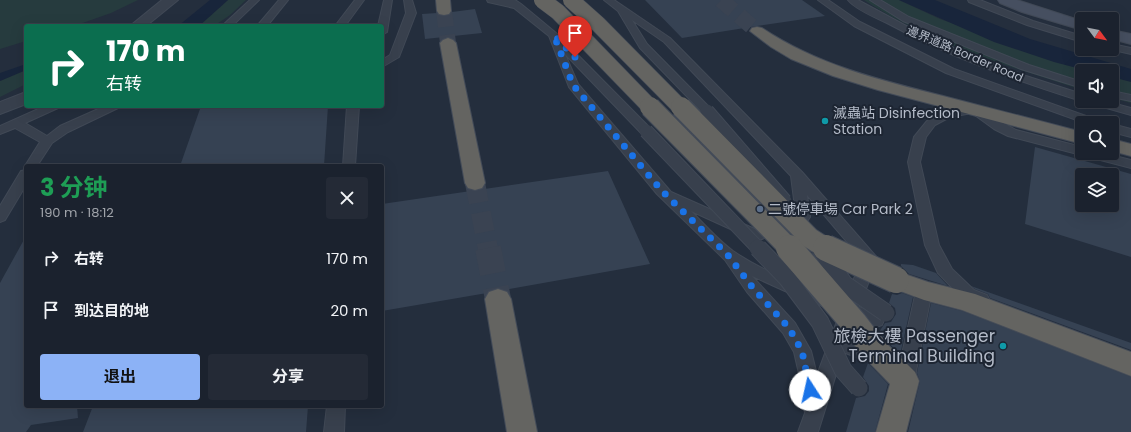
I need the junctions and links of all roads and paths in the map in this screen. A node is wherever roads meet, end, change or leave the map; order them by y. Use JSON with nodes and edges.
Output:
{"nodes":[{"id":1,"x":172,"y":0,"type":"edge"},
{"id":2,"x":255,"y":0,"type":"edge"},
{"id":3,"x":284,"y":0,"type":"edge"},
{"id":4,"x":360,"y":0,"type":"edge"},
{"id":5,"x":388,"y":0,"type":"edge"},
{"id":6,"x":408,"y":0,"type":"edge"},
{"id":7,"x":491,"y":0,"type":"edge"},
{"id":8,"x":542,"y":0,"type":"edge"},
{"id":9,"x":571,"y":0,"type":"edge"},
{"id":10,"x":608,"y":0,"type":"edge"},
{"id":11,"x":822,"y":0,"type":"edge"},
{"id":12,"x":852,"y":0,"type":"edge"},
{"id":13,"x":874,"y":0,"type":"edge"},
{"id":14,"x":972,"y":0,"type":"edge"},
{"id":15,"x":1005,"y":0,"type":"edge"},
{"id":16,"x":514,"y":3,"type":"edge"},
{"id":17,"x":620,"y":8,"type":"junction"},
{"id":18,"x":140,"y":24,"type":"edge"},
{"id":19,"x":229,"y":24,"type":"edge"},
{"id":20,"x":264,"y":24,"type":"edge"},
{"id":21,"x":342,"y":24,"type":"edge"},
{"id":22,"x":384,"y":24,"type":"edge"},
{"id":23,"x":1075,"y":24,"type":"edge"},
{"id":24,"x":757,"y":31,"type":"tunnel mouth"},
{"id":25,"x":554,"y":35,"type":"junction"},
{"id":26,"x":1119,"y":36,"type":"edge"},
{"id":27,"x":1075,"y":37,"type":"edge"},
{"id":28,"x":1131,"y":39,"type":"edge"},
{"id":29,"x":448,"y":43,"type":"tunnel mouth"},
{"id":30,"x":1119,"y":49,"type":"edge"},
{"id":31,"x":1131,"y":52,"type":"edge"},
{"id":32,"x":384,"y":63,"type":"edge"},
{"id":33,"x":1075,"y":83,"type":"edge"},
{"id":34,"x":1119,"y":95,"type":"edge"},
{"id":35,"x":1075,"y":96,"type":"edge"},
{"id":36,"x":24,"y":97,"type":"edge"},
{"id":37,"x":1131,"y":98,"type":"edge"},
{"id":38,"x":50,"y":108,"type":"edge"},
{"id":39,"x":110,"y":108,"type":"edge"},
{"id":40,"x":353,"y":108,"type":"edge"},
{"id":41,"x":1117,"y":108,"type":"edge"},
{"id":42,"x":0,"y":109,"type":"edge"},
{"id":43,"x":974,"y":109,"type":"junction"},
{"id":44,"x":1131,"y":112,"type":"edge"},
{"id":45,"x":1076,"y":116,"type":"edge"},
{"id":46,"x":16,"y":123,"type":"junction"},
{"id":47,"x":0,"y":130,"type":"edge"},
{"id":48,"x":1119,"y":130,"type":"edge"},
{"id":49,"x":1131,"y":133,"type":"edge"},
{"id":50,"x":1075,"y":136,"type":"edge"},
{"id":51,"x":47,"y":141,"type":"junction"},
{"id":52,"x":1119,"y":147,"type":"edge"},
{"id":53,"x":1075,"y":150,"type":"edge"},
{"id":54,"x":1131,"y":150,"type":"edge"},
{"id":55,"x":1115,"y":160,"type":"edge"},
{"id":56,"x":32,"y":164,"type":"edge"},
{"id":57,"x":349,"y":164,"type":"edge"},
{"id":58,"x":1131,"y":164,"type":"edge"},
{"id":59,"x":796,"y":174,"type":"junction"},
{"id":60,"x":24,"y":177,"type":"edge"},
{"id":61,"x":475,"y":183,"type":"tunnel mouth"},
{"id":62,"x":662,"y":191,"type":"junction"},
{"id":63,"x":0,"y":216,"type":"edge"},
{"id":64,"x":860,"y":246,"type":"junction"},
{"id":65,"x":727,"y":254,"type":"junction"},
{"id":66,"x":888,"y":280,"type":"dead end"},
{"id":67,"x":924,"y":290,"type":"junction"},
{"id":68,"x":498,"y":298,"type":"tunnel mouth"},
{"id":69,"x":850,"y":310,"type":"junction"},
{"id":70,"x":837,"y":342,"type":"junction"},
{"id":71,"x":867,"y":350,"type":"junction"},
{"id":72,"x":1131,"y":355,"type":"edge"},
{"id":73,"x":1131,"y":364,"type":"edge"},
{"id":74,"x":905,"y":381,"type":"junction"},
{"id":75,"x":859,"y":388,"type":"dead end"},
{"id":76,"x":336,"y":408,"type":"edge"},
{"id":77,"x":814,"y":414,"type":"junction"},
{"id":78,"x":334,"y":432,"type":"edge"},
{"id":79,"x":522,"y":432,"type":"edge"},
{"id":80,"x":808,"y":432,"type":"edge"},
{"id":81,"x":891,"y":432,"type":"edge"}],
"edges":[{"from":1,"to":18,"type":"street"},
{"from":2,"to":19,"type":"lane"},
{"from":3,"to":20,"type":"lane"},
{"from":4,"to":21,"type":"lane"},
{"from":5,"to":22,"type":"lane"},
{"from":6,"to":32,"type":"lane"},
{"from":7,"to":16,"type":"lane"},
{"from":8,"to":71,"type":"highway","bridge":true},
{"from":9,"to":67,"type":"highway","bridge":true},
{"from":10,"to":17,"type":"lane"},
{"from":11,"to":45,"type":"lane"},
{"from":12,"to":35,"type":"lane","name":"邊界道路 Border Road"},
{"from":13,"to":33,"type":"lane"},
{"from":14,"to":27,"type":"lane"},
{"from":15,"to":23,"type":"main road"},
{"from":16,"to":25,"type":"lane"},
{"from":17,"to":59,"type":"lane"},
{"from":17,"to":69,"type":"lane","bridge":true},
{"from":24,"to":43,"type":"highway"},
{"from":25,"to":62,"type":"lane"},
{"from":25,"to":75,"type":"lane","bridge":true},
{"from":26,"to":28,"type":"main road"},
{"from":29,"to":61,"type":"highway"},
{"from":30,"to":31,"type":"lane"},
{"from":34,"to":37,"type":"lane"},
{"from":36,"to":42,"type":"street"},
{"from":38,"to":46,"type":"lane"},
{"from":39,"to":51,"type":"lane"},
{"from":40,"to":57,"type":"lane"},
{"from":41,"to":44,"type":"lane"},
{"from":43,"to":50,"type":"highway"},
{"from":43,"to":53,"type":"lane"},
{"from":43,"to":72,"type":"lane"},
{"from":46,"to":47,"type":"lane"},
{"from":46,"to":51,"type":"lane"},
{"from":48,"to":49,"type":"lane"},
{"from":51,"to":56,"type":"lane"},
{"from":52,"to":54,"type":"highway"},
{"from":55,"to":58,"type":"lane"},
{"from":59,"to":62,"type":"lane"},
{"from":59,"to":64,"type":"lane"},
{"from":60,"to":63,"type":"lane"},
{"from":62,"to":65,"type":"lane"},
{"from":64,"to":66,"type":"lane"},
{"from":64,"to":69,"type":"lane"},
{"from":65,"to":69,"type":"lane"},
{"from":65,"to":77,"type":"lane"},
{"from":67,"to":73,"type":"highway"},
{"from":67,"to":74,"type":"lane"},
{"from":68,"to":79,"type":"highway"},
{"from":69,"to":70,"type":"lane"},
{"from":70,"to":71,"type":"lane"},
{"from":70,"to":77,"type":"lane"},
{"from":71,"to":74,"type":"highway"},
{"from":74,"to":81,"type":"highway"},
{"from":76,"to":78,"type":"lane"},
{"from":77,"to":80,"type":"lane"}]}
